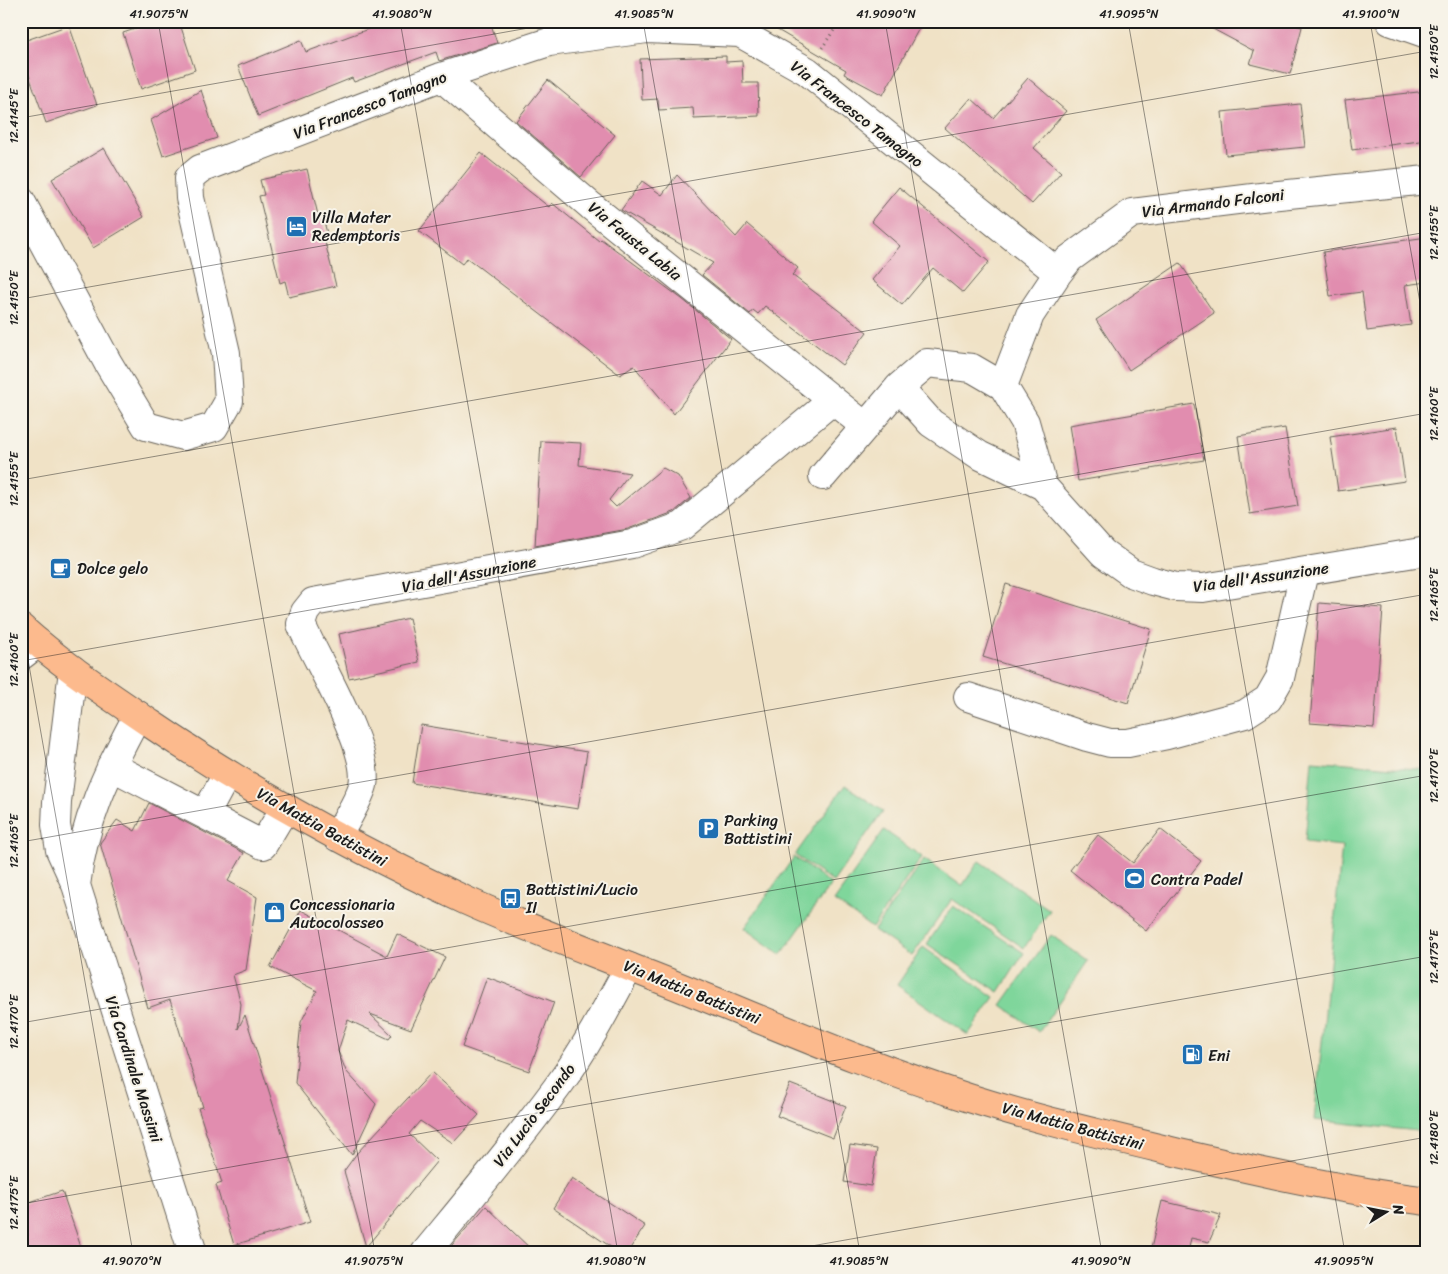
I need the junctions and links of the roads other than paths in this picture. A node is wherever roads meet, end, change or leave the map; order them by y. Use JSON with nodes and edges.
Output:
{"nodes":[{"id":1,"x":1390,"y":21,"type":"edge"},
{"id":2,"x":1427,"y":34,"type":"edge"},
{"id":3,"x":441,"y":77,"type":"junction"},
{"id":4,"x":1427,"y":180,"type":"edge"},
{"id":5,"x":21,"y":201,"type":"edge"},
{"id":6,"x":1058,"y":273,"type":"junction"},
{"id":7,"x":1002,"y":386,"type":"junction"},
{"id":8,"x":899,"y":387,"type":"junction"},
{"id":9,"x":833,"y":400,"type":"junction"},
{"id":10,"x":865,"y":426,"type":"junction"},
{"id":11,"x":823,"y":476,"type":"dead end"},
{"id":12,"x":1043,"y":486,"type":"junction"},
{"id":13,"x":1427,"y":551,"type":"edge"},
{"id":14,"x":1304,"y":572,"type":"junction"},
{"id":15,"x":27,"y":642,"type":"edge"},
{"id":16,"x":73,"y":670,"type":"junction"},
{"id":17,"x":968,"y":697,"type":"dead end"},
{"id":18,"x":138,"y":715,"type":"junction"},
{"id":19,"x":111,"y":766,"type":"junction"},
{"id":20,"x":227,"y":774,"type":"junction"},
{"id":21,"x":285,"y":808,"type":"junction"},
{"id":22,"x":205,"y":815,"type":"junction"},
{"id":23,"x":337,"y":837,"type":"junction"},
{"id":24,"x":76,"y":885,"type":"junction"},
{"id":25,"x":629,"y":967,"type":"junction"},
{"id":26,"x":1427,"y":1201,"type":"edge"},
{"id":27,"x":193,"y":1253,"type":"edge"},
{"id":28,"x":425,"y":1253,"type":"edge"}],
"edges":[{"from":1,"to":2,"type":"street"},
{"from":3,"to":5,"type":"street","name":"Via Francesco Tamagno"},
{"from":3,"to":6,"type":"street","name":"Via Francesco Tamagno"},
{"from":3,"to":9,"type":"street","name":"Via Fausta Labia"},
{"from":4,"to":6,"type":"street","name":"Via Armando Falconi"},
{"from":6,"to":7,"type":"street","name":"Via Armando Falconi"},
{"from":7,"to":8,"type":"street","name":"Via dell'Assunzione"},
{"from":7,"to":12,"type":"street","name":"Via dell'Assunzione"},
{"from":8,"to":10,"type":"street","name":"Via dell'Assunzione"},
{"from":8,"to":12,"type":"street","name":"Via dell'Assunzione"},
{"from":9,"to":10,"type":"street","name":"Via Fausta Labia"},
{"from":9,"to":23,"type":"street","name":"Via dell'Assunzione"},
{"from":10,"to":11,"type":"street","name":"Via dell'Assunzione"},
{"from":12,"to":14,"type":"street","name":"Via dell'Assunzione"},
{"from":13,"to":14,"type":"street","name":"Via dell'Assunzione"},
{"from":14,"to":17,"type":"street"},
{"from":15,"to":16,"type":"main road","name":"Via Mattia Battistini"},
{"from":16,"to":18,"type":"main road","name":"Via Mattia Battistini"},
{"from":16,"to":24,"type":"street","name":"Via Cardinale Massimi"},
{"from":18,"to":19,"type":"street","name":"Via Cardinale Massimi"},
{"from":18,"to":20,"type":"main road","name":"Via Mattia Battistini"},
{"from":19,"to":22,"type":"street"},
{"from":19,"to":24,"type":"street","name":"Via Cardinale Massimi"},
{"from":20,"to":21,"type":"main road","name":"Via Mattia Battistini"},
{"from":20,"to":22,"type":"street"},
{"from":21,"to":22,"type":"street"},
{"from":21,"to":23,"type":"main road","name":"Via Mattia Battistini"},
{"from":23,"to":25,"type":"main road","name":"Via Mattia Battistini"},
{"from":24,"to":27,"type":"street","name":"Via Cardinale Massimi"},
{"from":25,"to":26,"type":"main road","name":"Via Mattia Battistini"},
{"from":25,"to":28,"type":"street","name":"Via Lucio Secondo"}]}
